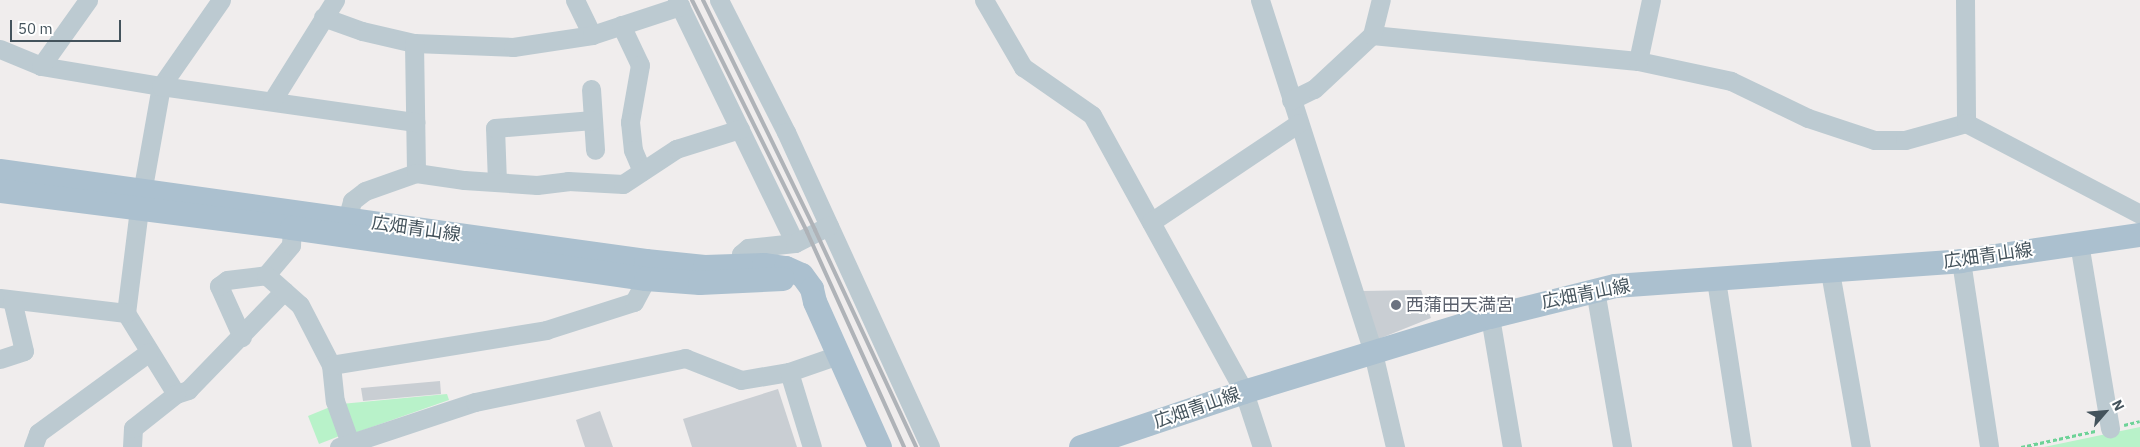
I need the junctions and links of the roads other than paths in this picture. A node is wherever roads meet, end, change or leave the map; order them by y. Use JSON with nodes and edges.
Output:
{"nodes":[{"id":1,"x":88,"y":0,"type":"edge"},
{"id":2,"x":221,"y":0,"type":"edge"},
{"id":3,"x":335,"y":0,"type":"edge"},
{"id":4,"x":575,"y":0,"type":"edge"},
{"id":5,"x":719,"y":0,"type":"edge"},
{"id":6,"x":984,"y":0,"type":"edge"},
{"id":7,"x":1260,"y":0,"type":"edge"},
{"id":8,"x":1380,"y":0,"type":"edge"},
{"id":9,"x":1651,"y":0,"type":"edge"},
{"id":10,"x":1965,"y":0,"type":"edge"},
{"id":11,"x":678,"y":3,"type":"edge"},
{"id":12,"x":323,"y":18,"type":"junction"},
{"id":13,"x":621,"y":26,"type":"junction"},
{"id":14,"x":592,"y":35,"type":"junction"},
{"id":15,"x":1372,"y":35,"type":"junction"},
{"id":16,"x":414,"y":43,"type":"junction"},
{"id":17,"x":0,"y":50,"type":"edge"},
{"id":18,"x":1638,"y":61,"type":"junction"},
{"id":19,"x":41,"y":66,"type":"junction"},
{"id":20,"x":161,"y":86,"type":"junction"},
{"id":21,"x":592,"y":89,"type":"dead end"},
{"id":22,"x":1291,"y":100,"type":"junction"},
{"id":23,"x":272,"y":101,"type":"junction"},
{"id":24,"x":593,"y":120,"type":"junction"},
{"id":25,"x":415,"y":122,"type":"junction"},
{"id":26,"x":1299,"y":123,"type":"junction"},
{"id":27,"x":1966,"y":123,"type":"junction"},
{"id":28,"x":740,"y":129,"type":"junction"},
{"id":29,"x":595,"y":150,"type":"dead end"},
{"id":30,"x":0,"y":171,"type":"edge"},
{"id":31,"x":642,"y":172,"type":"junction"},
{"id":32,"x":416,"y":173,"type":"junction"},
{"id":33,"x":496,"y":182,"type":"junction"},
{"id":34,"x":0,"y":191,"type":"edge"},
{"id":35,"x":141,"y":200,"type":"junction"},
{"id":36,"x":2140,"y":214,"type":"edge"},
{"id":37,"x":347,"y":219,"type":"junction"},
{"id":38,"x":1152,"y":222,"type":"junction"},
{"id":39,"x":829,"y":226,"type":"junction"},
{"id":40,"x":292,"y":228,"type":"junction"},
{"id":41,"x":2140,"y":234,"type":"edge"},
{"id":42,"x":795,"y":243,"type":"junction"},
{"id":43,"x":2079,"y":243,"type":"junction"},
{"id":44,"x":1960,"y":261,"type":"junction"},
{"id":45,"x":741,"y":265,"type":"junction"},
{"id":46,"x":1830,"y":272,"type":"junction"},
{"id":47,"x":266,"y":275,"type":"junction"},
{"id":48,"x":646,"y":279,"type":"junction"},
{"id":49,"x":1716,"y":280,"type":"junction"},
{"id":50,"x":1596,"y":290,"type":"junction"},
{"id":51,"x":284,"y":291,"type":"junction"},
{"id":52,"x":6,"y":299,"type":"edge"},
{"id":53,"x":814,"y":302,"type":"junction"},
{"id":54,"x":126,"y":313,"type":"junction"},
{"id":55,"x":1490,"y":317,"type":"junction"},
{"id":56,"x":242,"y":337,"type":"junction"},
{"id":57,"x":149,"y":352,"type":"junction"},
{"id":58,"x":1373,"y":353,"type":"junction"},
{"id":59,"x":838,"y":356,"type":"junction"},
{"id":60,"x":0,"y":359,"type":"edge"},
{"id":61,"x":331,"y":365,"type":"junction"},
{"id":62,"x":789,"y":372,"type":"junction"},
{"id":63,"x":1244,"y":392,"type":"junction"},
{"id":64,"x":176,"y":394,"type":"junction"},
{"id":65,"x":2110,"y":428,"type":"road end"},
{"id":66,"x":345,"y":445,"type":"edge"},
{"id":67,"x":33,"y":447,"type":"edge"},
{"id":68,"x":132,"y":447,"type":"edge"},
{"id":69,"x":812,"y":447,"type":"edge"},
{"id":70,"x":880,"y":447,"type":"edge"},
{"id":71,"x":930,"y":447,"type":"edge"},
{"id":72,"x":1081,"y":447,"type":"edge"},
{"id":73,"x":1262,"y":447,"type":"edge"},
{"id":74,"x":1395,"y":447,"type":"edge"},
{"id":75,"x":1512,"y":447,"type":"edge"},
{"id":76,"x":1622,"y":447,"type":"edge"},
{"id":77,"x":1742,"y":447,"type":"edge"},
{"id":78,"x":1861,"y":447,"type":"edge"},
{"id":79,"x":1989,"y":447,"type":"edge"}],
"edges":[{"from":1,"to":19,"type":"street"},
{"from":2,"to":20,"type":"street"},
{"from":3,"to":12,"type":"street"},
{"from":4,"to":14,"type":"street"},
{"from":5,"to":39,"type":"street"},
{"from":6,"to":38,"type":"street"},
{"from":7,"to":22,"type":"street"},
{"from":8,"to":15,"type":"street"},
{"from":9,"to":18,"type":"street"},
{"from":10,"to":27,"type":"street"},
{"from":11,"to":13,"type":"street"},
{"from":11,"to":28,"type":"street"},
{"from":12,"to":16,"type":"street"},
{"from":12,"to":23,"type":"street"},
{"from":13,"to":14,"type":"street"},
{"from":13,"to":31,"type":"street"},
{"from":14,"to":16,"type":"street"},
{"from":15,"to":18,"type":"street"},
{"from":15,"to":22,"type":"street"},
{"from":16,"to":25,"type":"street"},
{"from":17,"to":19,"type":"street"},
{"from":18,"to":27,"type":"street"},
{"from":19,"to":20,"type":"street"},
{"from":20,"to":23,"type":"street"},
{"from":20,"to":35,"type":"street"},
{"from":21,"to":24,"type":"street"},
{"from":22,"to":26,"type":"street"},
{"from":23,"to":25,"type":"street"},
{"from":24,"to":29,"type":"street"},
{"from":24,"to":33,"type":"street"},
{"from":25,"to":32,"type":"street"},
{"from":26,"to":38,"type":"street"},
{"from":26,"to":58,"type":"street"},
{"from":27,"to":36,"type":"street"},
{"from":28,"to":31,"type":"street"},
{"from":28,"to":42,"type":"street"},
{"from":30,"to":35,"type":"main road","name":"広畑青山線"},
{"from":31,"to":33,"type":"street"},
{"from":32,"to":33,"type":"street"},
{"from":32,"to":37,"type":"street"},
{"from":34,"to":35,"type":"main road","name":"広畑青山線"},
{"from":35,"to":37,"type":"main road","name":"広畑青山線"},
{"from":35,"to":40,"type":"main road","name":"広畑青山線"},
{"from":35,"to":54,"type":"street"},
{"from":37,"to":45,"type":"main road","name":"広畑青山線"},
{"from":38,"to":63,"type":"street"},
{"from":39,"to":42,"type":"street"},
{"from":39,"to":71,"type":"street"},
{"from":40,"to":47,"type":"street"},
{"from":40,"to":48,"type":"main road","name":"広畑青山線"},
{"from":41,"to":43,"type":"main road","name":"広畑青山線"},
{"from":42,"to":45,"type":"street"},
{"from":43,"to":44,"type":"main road","name":"広畑青山線"},
{"from":43,"to":65,"type":"street"},
{"from":44,"to":46,"type":"main road","name":"広畑青山線"},
{"from":44,"to":79,"type":"street"},
{"from":45,"to":53,"type":"main road","name":"広畑青山線"},
{"from":46,"to":49,"type":"main road","name":"広畑青山線"},
{"from":46,"to":78,"type":"street"},
{"from":47,"to":51,"type":"street"},
{"from":47,"to":56,"type":"street"},
{"from":48,"to":53,"type":"main road","name":"広畑青山線"},
{"from":48,"to":61,"type":"street"},
{"from":49,"to":50,"type":"main road","name":"広畑青山線"},
{"from":49,"to":77,"type":"street"},
{"from":50,"to":55,"type":"main road","name":"広畑青山線"},
{"from":50,"to":76,"type":"street"},
{"from":51,"to":56,"type":"street"},
{"from":51,"to":61,"type":"street"},
{"from":52,"to":54,"type":"street"},
{"from":52,"to":60,"type":"street"},
{"from":53,"to":59,"type":"main road","name":"広畑青山線"},
{"from":54,"to":57,"type":"street"},
{"from":55,"to":58,"type":"main road","name":"広畑青山線"},
{"from":55,"to":75,"type":"street"},
{"from":56,"to":64,"type":"street"},
{"from":57,"to":64,"type":"street"},
{"from":57,"to":67,"type":"street"},
{"from":58,"to":63,"type":"main road","name":"広畑青山線"},
{"from":58,"to":74,"type":"street"},
{"from":59,"to":62,"type":"street"},
{"from":59,"to":70,"type":"main road","name":"広畑青山線"},
{"from":61,"to":66,"type":"street"},
{"from":62,"to":66,"type":"street"},
{"from":62,"to":69,"type":"street"},
{"from":63,"to":72,"type":"main road","name":"広畑青山線"},
{"from":63,"to":73,"type":"street"},
{"from":64,"to":68,"type":"street"}]}
